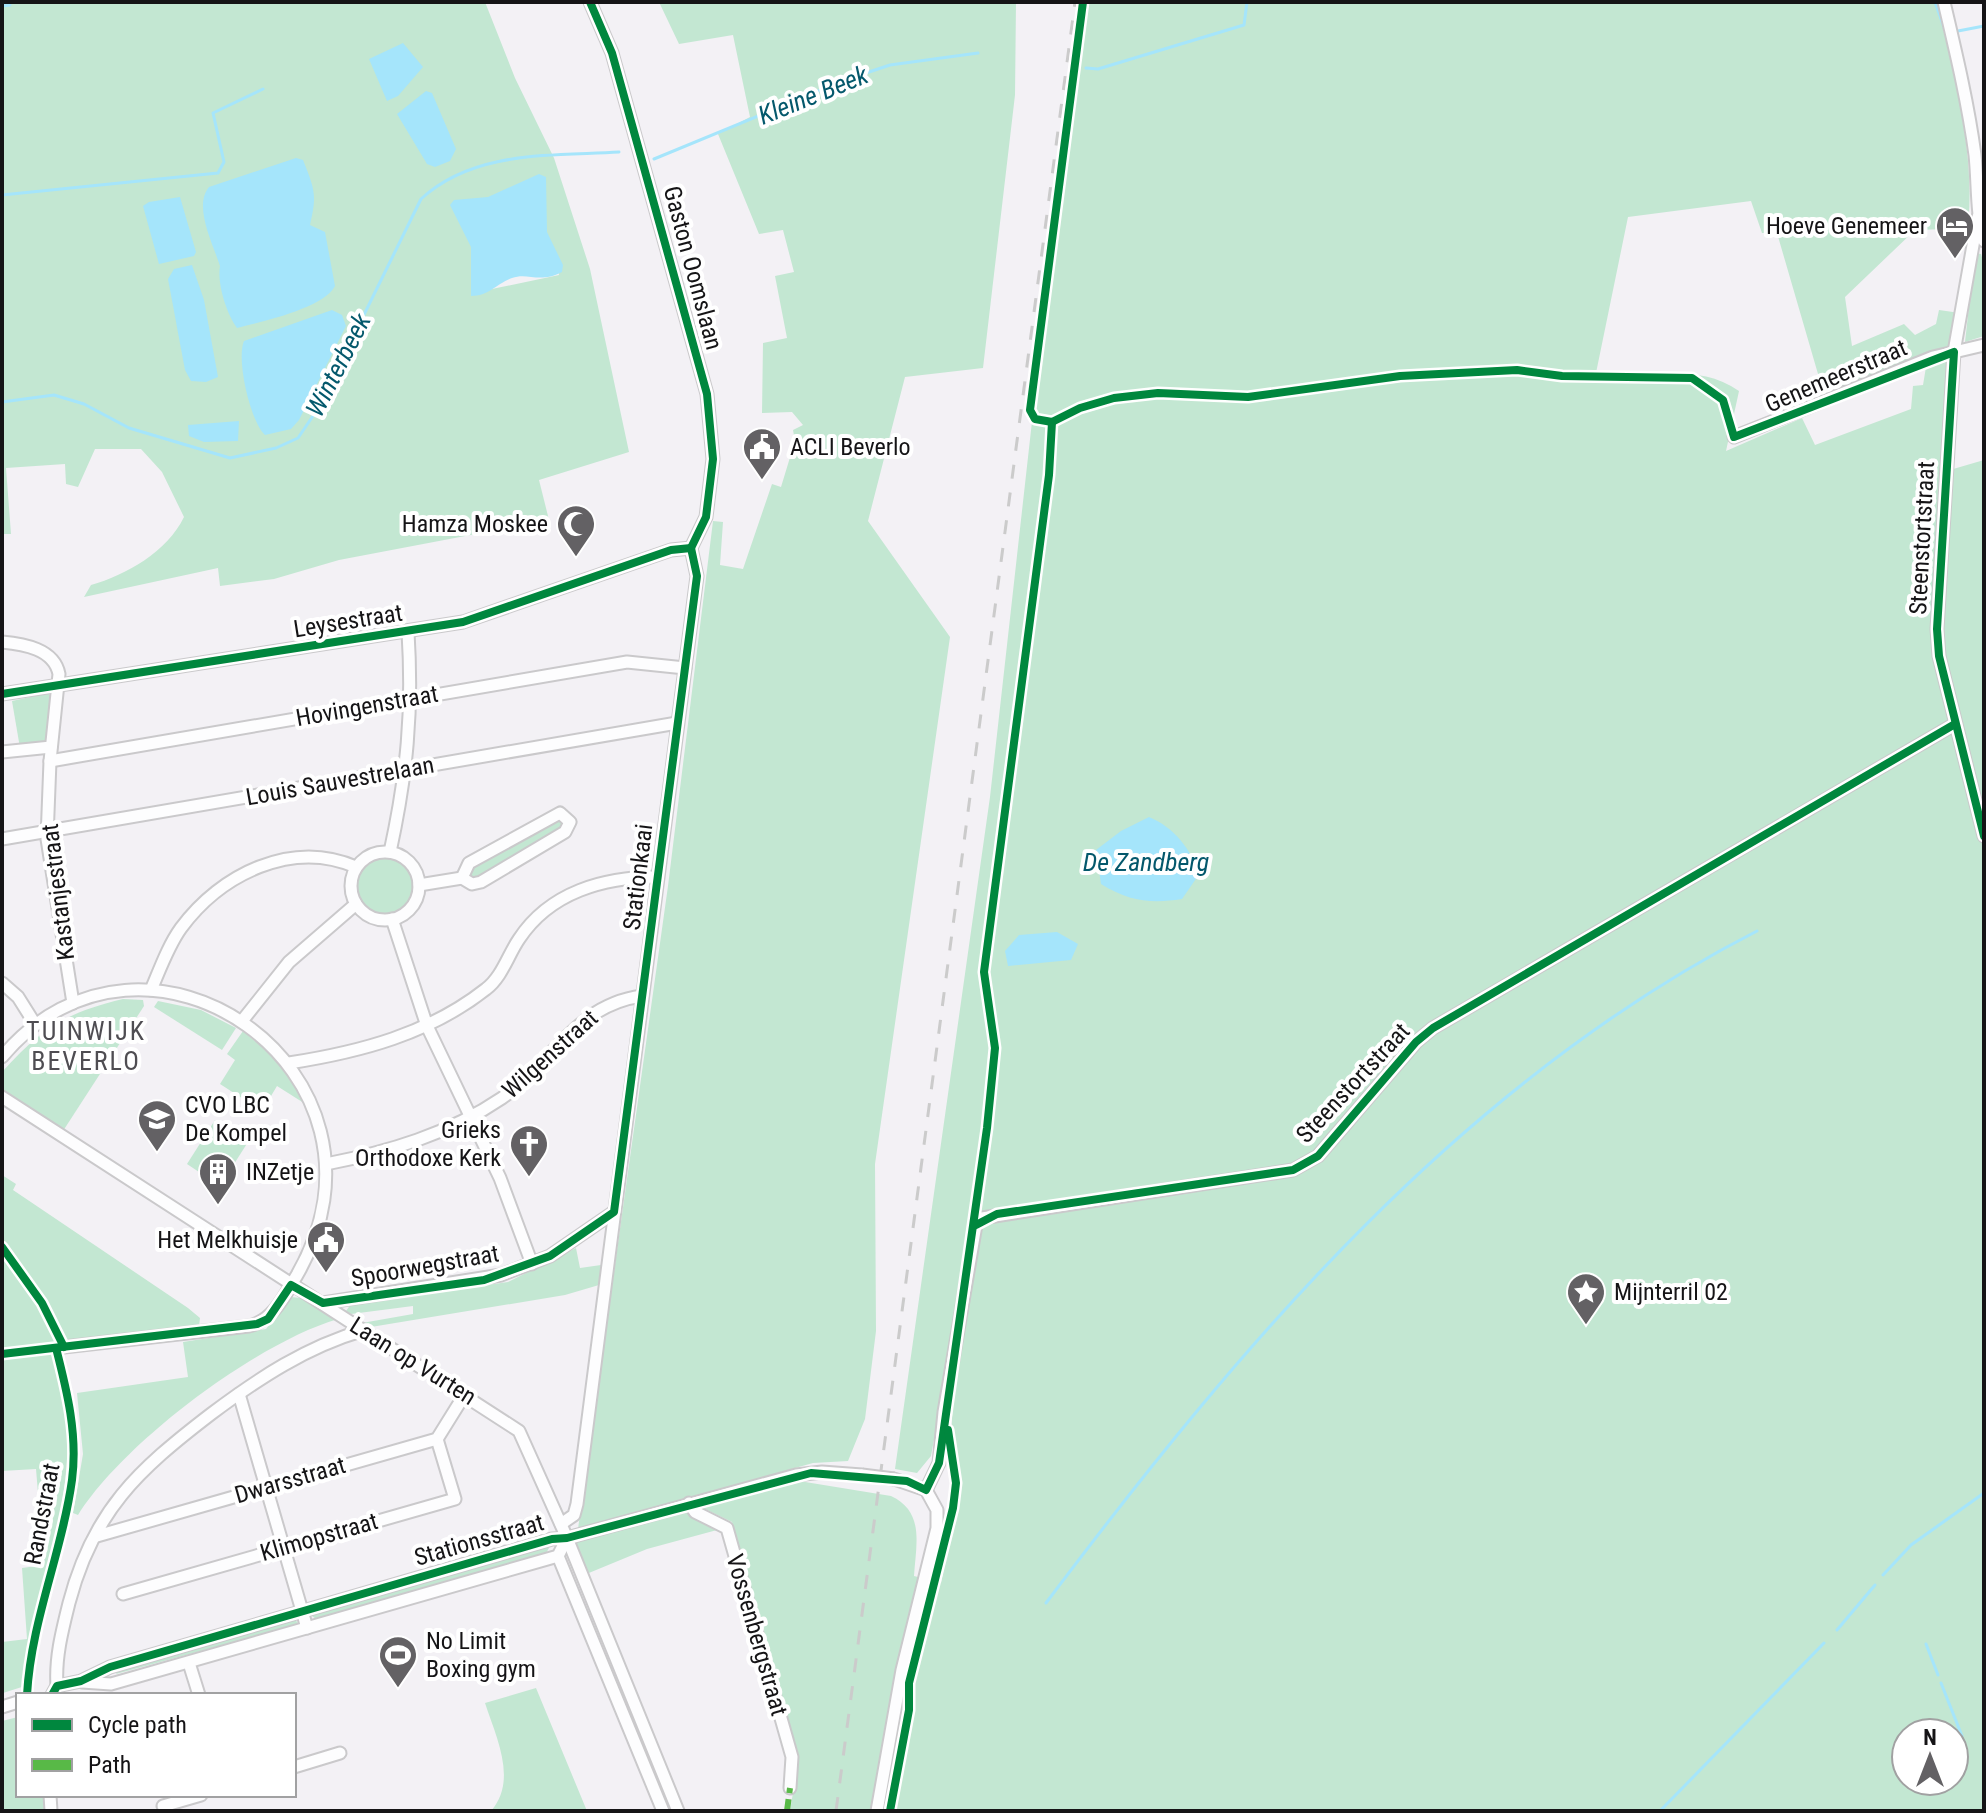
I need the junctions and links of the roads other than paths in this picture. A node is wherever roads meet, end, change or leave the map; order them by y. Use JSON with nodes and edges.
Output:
{"nodes":[{"id":1,"x":590,"y":2,"type":"edge"},
{"id":2,"x":1944,"y":2,"type":"edge"},
{"id":3,"x":1978,"y":217,"type":"junction"},
{"id":4,"x":1984,"y":241,"type":"edge"},
{"id":5,"x":1984,"y":345,"type":"edge"},
{"id":6,"x":1954,"y":352,"type":"junction"},
{"id":7,"x":1734,"y":437,"type":"dead end"},
{"id":8,"x":691,"y":548,"type":"junction"},
{"id":9,"x":408,"y":632,"type":"junction"},
{"id":10,"x":2,"y":642,"type":"edge"},
{"id":11,"x":685,"y":668,"type":"junction"},
{"id":12,"x":60,"y":685,"type":"junction"},
{"id":13,"x":2,"y":694,"type":"edge"},
{"id":14,"x":411,"y":699,"type":"junction"},
{"id":15,"x":677,"y":723,"type":"junction"},
{"id":16,"x":1955,"y":724,"type":"junction"},
{"id":17,"x":51,"y":747,"type":"junction"},
{"id":18,"x":2,"y":752,"type":"edge"},
{"id":19,"x":50,"y":761,"type":"junction"},
{"id":20,"x":407,"y":769,"type":"junction"},
{"id":21,"x":47,"y":831,"type":"junction"},
{"id":22,"x":1984,"y":836,"type":"edge"},
{"id":23,"x":2,"y":839,"type":"edge"},
{"id":24,"x":390,"y":852,"type":"junction"},
{"id":25,"x":356,"y":867,"type":"junction"},
{"id":26,"x":657,"y":877,"type":"junction"},
{"id":27,"x":462,"y":878,"type":"junction"},
{"id":28,"x":419,"y":885,"type":"junction"},
{"id":29,"x":356,"y":904,"type":"junction"},
{"id":30,"x":392,"y":919,"type":"junction"},
{"id":31,"x":2,"y":983,"type":"edge"},
{"id":32,"x":151,"y":990,"type":"junction"},
{"id":33,"x":642,"y":996,"type":"junction"},
{"id":34,"x":73,"y":1003,"type":"junction"},
{"id":35,"x":242,"y":1021,"type":"junction"},
{"id":36,"x":35,"y":1024,"type":"junction"},
{"id":37,"x":427,"y":1026,"type":"junction"},
{"id":38,"x":2,"y":1057,"type":"edge"},
{"id":39,"x":289,"y":1063,"type":"junction"},
{"id":40,"x":2,"y":1097,"type":"edge"},
{"id":41,"x":471,"y":1117,"type":"junction"},
{"id":42,"x":326,"y":1164,"type":"junction"},
{"id":43,"x":614,"y":1212,"type":"junction"},
{"id":44,"x":532,"y":1264,"type":"junction"},
{"id":45,"x":291,"y":1285,"type":"junction"},
{"id":46,"x":323,"y":1303,"type":"junction"},
{"id":47,"x":364,"y":1330,"type":"junction"},
{"id":48,"x":64,"y":1347,"type":"dead end"},
{"id":49,"x":239,"y":1394,"type":"junction"},
{"id":50,"x":465,"y":1394,"type":"junction"},
{"id":51,"x":437,"y":1439,"type":"junction"},
{"id":52,"x":266,"y":1486,"type":"junction"},
{"id":53,"x":926,"y":1490,"type":"junction"},
{"id":54,"x":689,"y":1503,"type":"junction"},
{"id":55,"x":561,"y":1524,"type":"junction"},
{"id":56,"x":97,"y":1536,"type":"dead end"},
{"id":57,"x":567,"y":1538,"type":"junction"},
{"id":58,"x":283,"y":1547,"type":"junction"},
{"id":59,"x":558,"y":1556,"type":"junction"},
{"id":60,"x":123,"y":1594,"type":"dead end"},
{"id":61,"x":303,"y":1612,"type":"junction"},
{"id":62,"x":307,"y":1628,"type":"junction"},
{"id":63,"x":189,"y":1663,"type":"junction"},
{"id":64,"x":622,"y":1675,"type":"junction"},
{"id":65,"x":609,"y":1680,"type":"junction"},
{"id":66,"x":81,"y":1681,"type":"junction"},
{"id":67,"x":54,"y":1691,"type":"edge"},
{"id":68,"x":198,"y":1693,"type":"edge"},
{"id":69,"x":340,"y":1753,"type":"dead end"},
{"id":70,"x":296,"y":1766,"type":"edge"},
{"id":71,"x":790,"y":1788,"type":"dead end"},
{"id":72,"x":669,"y":1789,"type":"junction"},
{"id":73,"x":657,"y":1795,"type":"junction"},
{"id":74,"x":194,"y":1797,"type":"edge"},
{"id":75,"x":163,"y":1806,"type":"dead end"},
{"id":76,"x":663,"y":1811,"type":"edge"},
{"id":77,"x":678,"y":1811,"type":"edge"},
{"id":78,"x":877,"y":1811,"type":"edge"}],
"edges":[{"from":1,"to":8,"type":"street","name":"Gaston Oomslaan"},
{"from":2,"to":3,"type":"street"},
{"from":3,"to":4,"type":"street"},
{"from":3,"to":6,"type":"street","name":"Steenstortstraat"},
{"from":5,"to":6,"type":"street","name":"Genemeerstraat"},
{"from":6,"to":7,"type":"street","name":"Genemeerstraat"},
{"from":6,"to":16,"type":"street","name":"Steenstortstraat"},
{"from":8,"to":9,"type":"street","name":"Leysestraat"},
{"from":8,"to":11,"type":"street","name":"Stationkaai"},
{"from":9,"to":12,"type":"street","name":"Leysestraat"},
{"from":9,"to":14,"type":"street"},
{"from":10,"to":12,"type":"street"},
{"from":11,"to":14,"type":"street","name":"Hovingenstraat"},
{"from":11,"to":15,"type":"street","name":"Stationkaai"},
{"from":12,"to":13,"type":"street","name":"Leysestraat"},
{"from":12,"to":17,"type":"street","name":"Kastanjestraat"},
{"from":14,"to":19,"type":"street","name":"Hovingenstraat"},
{"from":14,"to":20,"type":"street"},
{"from":15,"to":20,"type":"street","name":"Louis Sauvestrelaan"},
{"from":15,"to":26,"type":"street","name":"Stationkaai"},
{"from":16,"to":22,"type":"street","name":"Steenstortstraat"},
{"from":16,"to":53,"type":"street","name":"Steenstortstraat"},
{"from":17,"to":18,"type":"street"},
{"from":17,"to":19,"type":"street","name":"Kastanjestraat"},
{"from":19,"to":21,"type":"street","name":"Kastanjestraat"},
{"from":20,"to":21,"type":"street","name":"Louis Sauvestrelaan"},
{"from":20,"to":24,"type":"street"},
{"from":21,"to":23,"type":"street","name":"Louis Sauvestrelaan"},
{"from":21,"to":34,"type":"street","name":"Kastanjestraat"},
{"from":24,"to":25,"type":"street"},
{"from":24,"to":28,"type":"street"},
{"from":25,"to":29,"type":"street"},
{"from":25,"to":32,"type":"street"},
{"from":26,"to":33,"type":"street","name":"Stationkaai"},
{"from":26,"to":37,"type":"street"},
{"from":27,"to":27,"type":"street"},
{"from":27,"to":28,"type":"street"},
{"from":28,"to":30,"type":"street"},
{"from":29,"to":30,"type":"street"},
{"from":29,"to":35,"type":"street"},
{"from":30,"to":37,"type":"street"},
{"from":31,"to":36,"type":"street"},
{"from":32,"to":34,"type":"street"},
{"from":32,"to":35,"type":"street"},
{"from":33,"to":41,"type":"street","name":"Wilgenstraat"},
{"from":33,"to":43,"type":"street","name":"Stationkaai"},
{"from":34,"to":36,"type":"street"},
{"from":35,"to":39,"type":"street"},
{"from":36,"to":38,"type":"street"},
{"from":37,"to":39,"type":"street"},
{"from":37,"to":41,"type":"street"},
{"from":39,"to":42,"type":"street"},
{"from":40,"to":45,"type":"street","name":"Laan op Vurten"},
{"from":41,"to":42,"type":"street","name":"Wilgenstraat"},
{"from":41,"to":44,"type":"street"},
{"from":42,"to":45,"type":"street"},
{"from":43,"to":44,"type":"street","name":"Spoorwegstraat"},
{"from":43,"to":55,"type":"street","name":"Stationkaai"},
{"from":44,"to":46,"type":"street","name":"Spoorwegstraat"},
{"from":45,"to":46,"type":"street","name":"Laan op Vurten"},
{"from":45,"to":48,"type":"street"},
{"from":46,"to":47,"type":"street","name":"Laan op Vurten"},
{"from":47,"to":49,"type":"street"},
{"from":47,"to":50,"type":"street","name":"Laan op Vurten"},
{"from":49,"to":52,"type":"street"},
{"from":49,"to":67,"type":"street"},
{"from":50,"to":51,"type":"street"},
{"from":50,"to":55,"type":"street","name":"Laan op Vurten"},
{"from":51,"to":52,"type":"street","name":"Dwarsstraat"},
{"from":51,"to":58,"type":"street","name":"Klimopstraat"},
{"from":52,"to":56,"type":"street","name":"Dwarsstraat"},
{"from":52,"to":58,"type":"street"},
{"from":53,"to":54,"type":"street","name":"Stationsstraat","bridge":true},
{"from":53,"to":78,"type":"street"},
{"from":54,"to":57,"type":"street","name":"Stationsstraat"},
{"from":54,"to":71,"type":"street","name":"Vossenbergstraat"},
{"from":55,"to":57,"type":"street","name":"Laan op Vurten"},
{"from":57,"to":59,"type":"street","name":"Stationsstraat"},
{"from":57,"to":61,"type":"street","name":"Stationsstraat"},
{"from":57,"to":64,"type":"street","name":"Laan op Vurten"},
{"from":58,"to":60,"type":"street","name":"Klimopstraat"},
{"from":58,"to":61,"type":"street"},
{"from":59,"to":62,"type":"street","name":"Stationsstraat"},
{"from":59,"to":65,"type":"street"},
{"from":61,"to":62,"type":"street"},
{"from":61,"to":66,"type":"street","name":"Stationsstraat"},
{"from":62,"to":63,"type":"street","name":"Stationsstraat"},
{"from":63,"to":66,"type":"street","name":"Stationsstraat"},
{"from":63,"to":68,"type":"street"},
{"from":64,"to":65,"type":"street"},
{"from":64,"to":72,"type":"street","name":"Laan op Vurten"},
{"from":65,"to":73,"type":"street"},
{"from":66,"to":67,"type":"street","name":"Stationsstraat"},
{"from":69,"to":70,"type":"street"},
{"from":72,"to":73,"type":"street"},
{"from":72,"to":77,"type":"street","name":"Laan op Vurten"},
{"from":73,"to":76,"type":"street"},
{"from":74,"to":75,"type":"street"}]}
